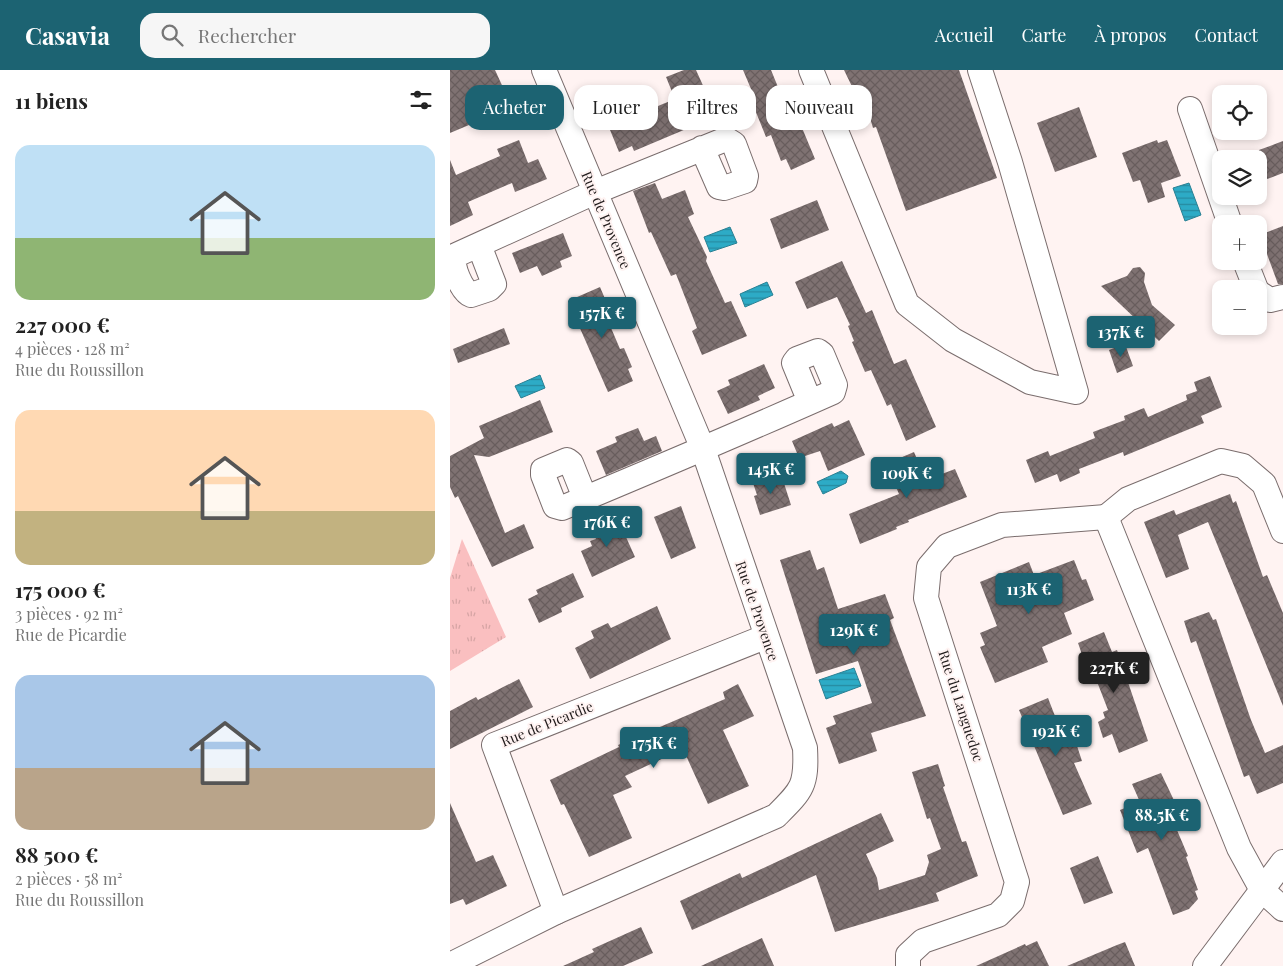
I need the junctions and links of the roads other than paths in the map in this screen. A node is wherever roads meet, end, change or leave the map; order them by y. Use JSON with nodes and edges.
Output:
{"nodes":[{"id":1,"x":544,"y":70,"type":"edge"},
{"id":2,"x":811,"y":70,"type":"edge"},
{"id":3,"x":980,"y":70,"type":"edge"},
{"id":4,"x":1190,"y":109,"type":"dead end"},
{"id":5,"x":702,"y":148,"type":"dead end"},
{"id":6,"x":595,"y":192,"type":"junction"},
{"id":7,"x":1227,"y":215,"type":"edge"},
{"id":8,"x":479,"y":245,"type":"dead end"},
{"id":9,"x":1283,"y":296,"type":"edge"},
{"id":10,"x":1267,"y":298,"type":"edge"},
{"id":11,"x":810,"y":402,"type":"dead end"},
{"id":12,"x":703,"y":449,"type":"junction"},
{"id":13,"x":585,"y":498,"type":"dead end"},
{"id":14,"x":1106,"y":517,"type":"junction"},
{"id":15,"x":1283,"y":531,"type":"edge"},
{"id":16,"x":765,"y":637,"type":"junction"},
{"id":17,"x":1283,"y":862,"type":"edge"},
{"id":18,"x":1262,"y":890,"type":"junction"},
{"id":19,"x":1283,"y":909,"type":"edge"},
{"id":20,"x":556,"y":912,"type":"junction"},
{"id":21,"x":450,"y":965,"type":"edge"},
{"id":22,"x":908,"y":966,"type":"edge"},
{"id":23,"x":1205,"y":966,"type":"edge"}],
"edges":[{"from":1,"to":6,"type":"street","name":"Rue de Provence"},
{"from":2,"to":3,"type":"street"},
{"from":4,"to":7,"type":"street"},
{"from":5,"to":6,"type":"street"},
{"from":6,"to":8,"type":"street"},
{"from":6,"to":12,"type":"street","name":"Rue de Provence"},
{"from":9,"to":10,"type":"street"},
{"from":11,"to":12,"type":"street"},
{"from":12,"to":13,"type":"street"},
{"from":12,"to":16,"type":"street","name":"Rue de Provence"},
{"from":14,"to":15,"type":"street"},
{"from":14,"to":18,"type":"street"},
{"from":14,"to":22,"type":"street","name":"Rue du Languedoc"},
{"from":16,"to":20,"type":"street","name":"Rue de Provence"},
{"from":16,"to":20,"type":"street","name":"Rue de Picardie"},
{"from":17,"to":18,"type":"street"},
{"from":18,"to":19,"type":"street"},
{"from":18,"to":23,"type":"street"},
{"from":20,"to":21,"type":"street","name":"Rue de Provence"}]}
